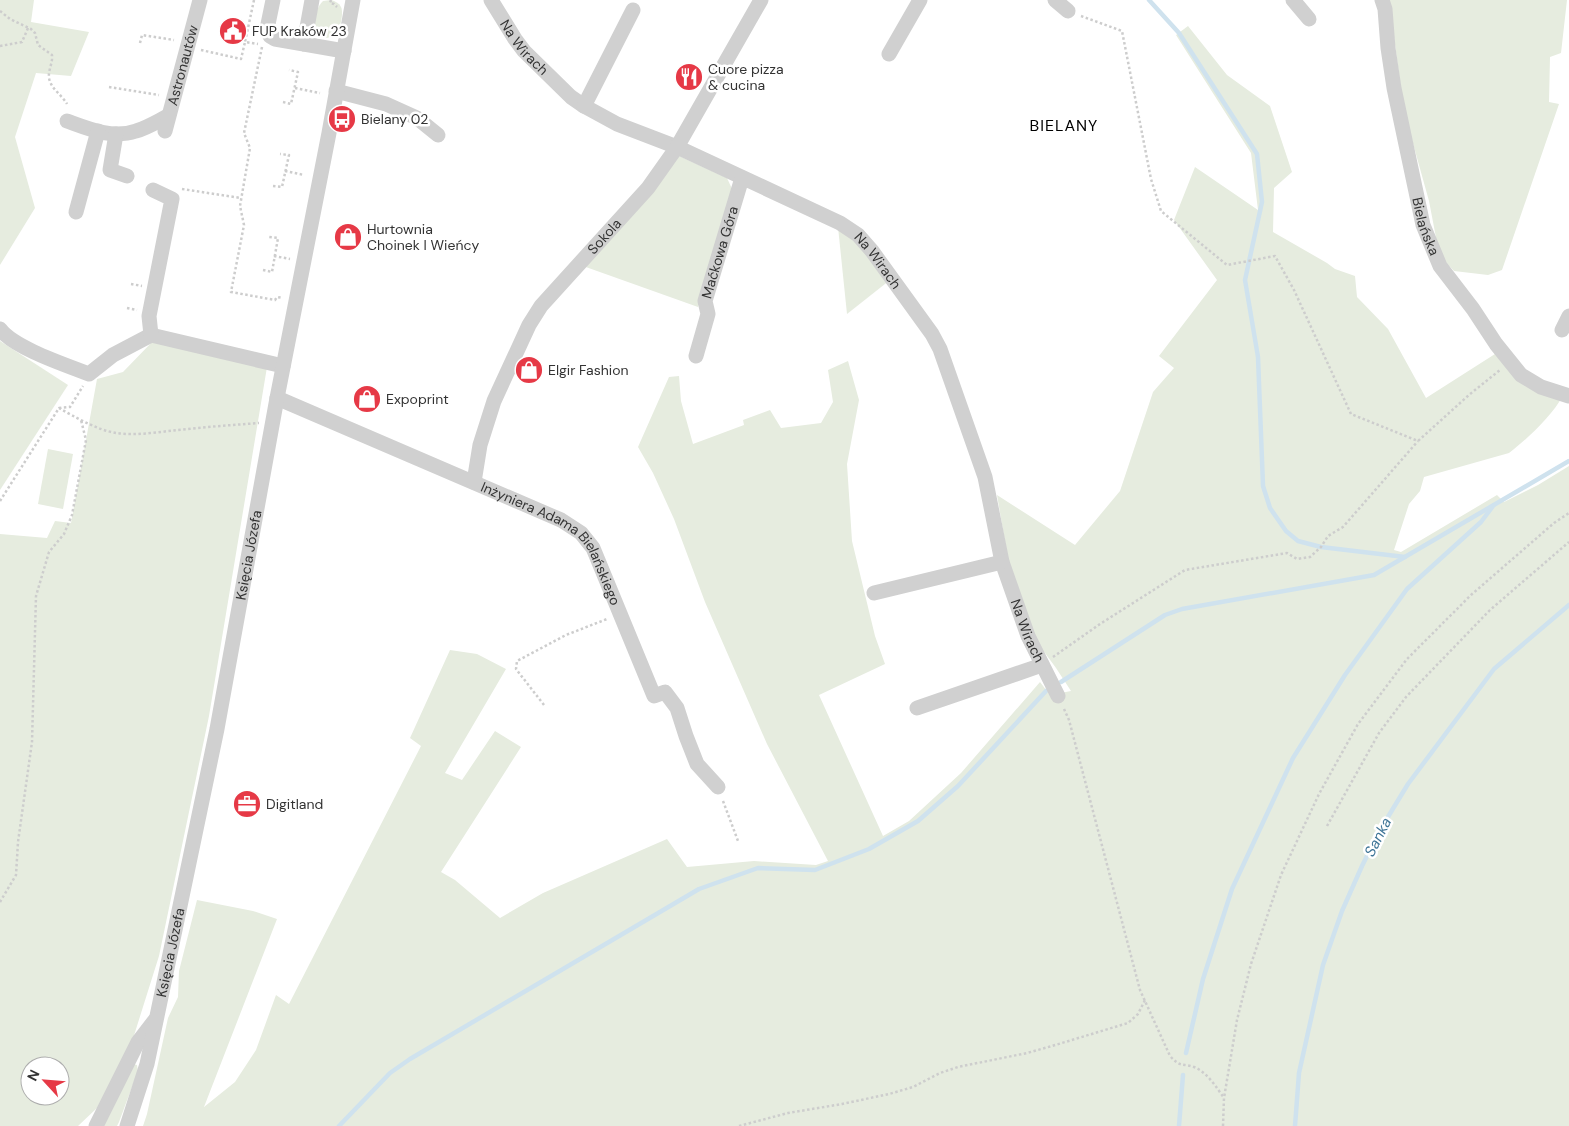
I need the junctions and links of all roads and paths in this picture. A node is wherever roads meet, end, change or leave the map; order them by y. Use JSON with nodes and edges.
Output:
{"nodes":[{"id":1,"x":200,"y":0,"type":"edge"},
{"id":2,"x":254,"y":0,"type":"edge"},
{"id":3,"x":273,"y":0,"type":"edge"},
{"id":4,"x":312,"y":0,"type":"edge"},
{"id":5,"x":353,"y":0,"type":"edge"},
{"id":6,"x":491,"y":0,"type":"edge"},
{"id":7,"x":761,"y":0,"type":"edge"},
{"id":8,"x":920,"y":0,"type":"edge"},
{"id":9,"x":1055,"y":0,"type":"edge"},
{"id":10,"x":1293,"y":0,"type":"edge"},
{"id":11,"x":1382,"y":0,"type":"edge"},
{"id":12,"x":633,"y":10,"type":"dead end"},
{"id":13,"x":0,"y":11,"type":"edge"},
{"id":14,"x":1068,"y":11,"type":"joint"},
{"id":15,"x":1309,"y":19,"type":"dead end"},
{"id":16,"x":28,"y":28,"type":"junction"},
{"id":17,"x":245,"y":42,"type":"junction"},
{"id":18,"x":140,"y":44,"type":"dead end"},
{"id":19,"x":188,"y":44,"type":"junction"},
{"id":20,"x":304,"y":44,"type":"junction"},
{"id":21,"x":0,"y":46,"type":"edge"},
{"id":22,"x":344,"y":52,"type":"junction"},
{"id":23,"x":890,"y":54,"type":"dead end"},
{"id":24,"x":289,"y":70,"type":"dead end"},
{"id":25,"x":109,"y":86,"type":"dead end"},
{"id":26,"x":295,"y":88,"type":"junction"},
{"id":27,"x":336,"y":91,"type":"junction"},
{"id":28,"x":320,"y":93,"type":"dead end"},
{"id":29,"x":174,"y":96,"type":"junction"},
{"id":30,"x":283,"y":102,"type":"dead end"},
{"id":31,"x":67,"y":104,"type":"dead end"},
{"id":32,"x":584,"y":106,"type":"junction"},
{"id":33,"x":67,"y":121,"type":"dead end"},
{"id":34,"x":98,"y":131,"type":"junction"},
{"id":35,"x":116,"y":134,"type":"junction"},
{"id":36,"x":438,"y":135,"type":"dead end"},
{"id":37,"x":677,"y":147,"type":"junction"},
{"id":38,"x":280,"y":154,"type":"dead end"},
{"id":39,"x":285,"y":171,"type":"junction"},
{"id":40,"x":304,"y":175,"type":"dead end"},
{"id":41,"x":127,"y":176,"type":"dead end"},
{"id":42,"x":742,"y":178,"type":"junction"},
{"id":43,"x":273,"y":186,"type":"dead end"},
{"id":44,"x":153,"y":190,"type":"dead end"},
{"id":45,"x":241,"y":198,"type":"junction"},
{"id":46,"x":172,"y":199,"type":"junction"},
{"id":47,"x":76,"y":212,"type":"dead end"},
{"id":48,"x":269,"y":237,"type":"dead end"},
{"id":49,"x":274,"y":256,"type":"junction"},
{"id":50,"x":290,"y":259,"type":"dead end"},
{"id":51,"x":263,"y":270,"type":"dead end"},
{"id":52,"x":283,"y":298,"type":"dead end"},
{"id":53,"x":1569,"y":316,"type":"edge"},
{"id":54,"x":0,"y":329,"type":"edge"},
{"id":55,"x":1562,"y":330,"type":"dead end"},
{"id":56,"x":151,"y":335,"type":"junction"},
{"id":57,"x":696,"y":356,"type":"dead end"},
{"id":58,"x":1510,"y":362,"type":"junction"},
{"id":59,"x":283,"y":366,"type":"junction"},
{"id":60,"x":89,"y":374,"type":"junction"},
{"id":61,"x":1569,"y":396,"type":"edge"},
{"id":62,"x":277,"y":398,"type":"junction"},
{"id":63,"x":59,"y":408,"type":"junction"},
{"id":64,"x":82,"y":420,"type":"junction"},
{"id":65,"x":263,"y":423,"type":"dead end"},
{"id":66,"x":1418,"y":440,"type":"junction"},
{"id":67,"x":474,"y":482,"type":"junction"},
{"id":68,"x":0,"y":501,"type":"edge"},
{"id":69,"x":1569,"y":513,"type":"edge"},
{"id":70,"x":1569,"y":542,"type":"edge"},
{"id":71,"x":1002,"y":562,"type":"junction"},
{"id":72,"x":874,"y":592,"type":"dead end"},
{"id":73,"x":621,"y":613,"type":"junction"},
{"id":74,"x":1042,"y":665,"type":"junction"},
{"id":75,"x":1058,"y":696,"type":"joint"},
{"id":76,"x":544,"y":705,"type":"dead end"},
{"id":77,"x":917,"y":708,"type":"dead end"},
{"id":78,"x":718,"y":787,"type":"joint"},
{"id":79,"x":1328,"y":826,"type":"dead end"},
{"id":80,"x":738,"y":841,"type":"dead end"},
{"id":81,"x":0,"y":902,"type":"edge"},
{"id":82,"x":1145,"y":1000,"type":"junction"},
{"id":83,"x":158,"y":1016,"type":"junction"},
{"id":84,"x":1224,"y":1098,"type":"junction"},
{"id":85,"x":96,"y":1126,"type":"edge"},
{"id":86,"x":128,"y":1126,"type":"edge"},
{"id":87,"x":739,"y":1126,"type":"edge"},
{"id":88,"x":1223,"y":1126,"type":"edge"}],
"edges":[{"from":1,"to":19,"type":"street","name":"Astronautów"},
{"from":2,"to":17,"type":"path"},
{"from":3,"to":20,"type":"street"},
{"from":4,"to":20,"type":"street"},
{"from":5,"to":22,"type":"street","name":"Księcia Józefa"},
{"from":6,"to":32,"type":"street","name":"Na Wirach"},
{"from":7,"to":37,"type":"street","name":"Sokola"},
{"from":8,"to":23,"type":"street"},
{"from":9,"to":14,"type":"street"},
{"from":10,"to":15,"type":"street"},
{"from":11,"to":58,"type":"street","name":"Bielańska"},
{"from":12,"to":32,"type":"street"},
{"from":13,"to":16,"type":"path"},
{"from":14,"to":66,"type":"path"},
{"from":16,"to":21,"type":"path"},
{"from":16,"to":31,"type":"path"},
{"from":17,"to":19,"type":"path"},
{"from":17,"to":45,"type":"path"},
{"from":18,"to":19,"type":"path"},
{"from":19,"to":29,"type":"street","name":"Astronautów"},
{"from":20,"to":22,"type":"street"},
{"from":22,"to":27,"type":"street","name":"Księcia Józefa"},
{"from":24,"to":26,"type":"path"},
{"from":25,"to":29,"type":"path"},
{"from":26,"to":28,"type":"path"},
{"from":26,"to":30,"type":"path"},
{"from":27,"to":36,"type":"street"},
{"from":27,"to":59,"type":"street","name":"Księcia Józefa"},
{"from":29,"to":35,"type":"street","name":"Astronautów"},
{"from":32,"to":37,"type":"street","name":"Na Wirach"},
{"from":33,"to":34,"type":"street"},
{"from":34,"to":35,"type":"street"},
{"from":34,"to":47,"type":"street"},
{"from":35,"to":41,"type":"street"},
{"from":37,"to":42,"type":"street","name":"Na Wirach"},
{"from":37,"to":67,"type":"street","name":"Sokola"},
{"from":38,"to":39,"type":"path"},
{"from":39,"to":40,"type":"path"},
{"from":39,"to":43,"type":"path"},
{"from":42,"to":57,"type":"street","name":"Maćkowa Góra"},
{"from":42,"to":71,"type":"street","name":"Na Wirach"},
{"from":44,"to":46,"type":"street"},
{"from":45,"to":46,"type":"path"},
{"from":45,"to":52,"type":"path"},
{"from":46,"to":56,"type":"street"},
{"from":48,"to":49,"type":"path"},
{"from":49,"to":50,"type":"path"},
{"from":49,"to":51,"type":"path"},
{"from":53,"to":55,"type":"street"},
{"from":54,"to":60,"type":"street"},
{"from":56,"to":59,"type":"street"},
{"from":56,"to":60,"type":"street"},
{"from":58,"to":61,"type":"street","name":"Bielańska"},
{"from":58,"to":66,"type":"path"},
{"from":59,"to":62,"type":"street","name":"Księcia Józefa"},
{"from":60,"to":63,"type":"path"},
{"from":62,"to":67,"type":"street","name":"Inżyniera Adama Bielańskiego"},
{"from":62,"to":83,"type":"street","name":"Księcia Józefa"},
{"from":63,"to":64,"type":"path"},
{"from":63,"to":68,"type":"path"},
{"from":64,"to":65,"type":"path"},
{"from":64,"to":81,"type":"path"},
{"from":66,"to":74,"type":"path"},
{"from":67,"to":73,"type":"street","name":"Inżyniera Adama Bielańskiego"},
{"from":69,"to":84,"type":"path"},
{"from":70,"to":79,"type":"path"},
{"from":71,"to":72,"type":"street"},
{"from":71,"to":74,"type":"street","name":"Na Wirach"},
{"from":73,"to":76,"type":"path"},
{"from":73,"to":78,"type":"street","name":"Inżyniera Adama Bielańskiego"},
{"from":74,"to":75,"type":"street","name":"Na Wirach"},
{"from":74,"to":77,"type":"street"},
{"from":75,"to":82,"type":"path"},
{"from":78,"to":80,"type":"path"},
{"from":82,"to":84,"type":"path"},
{"from":82,"to":87,"type":"path"},
{"from":83,"to":85,"type":"street"},
{"from":83,"to":86,"type":"street","name":"Księcia Józefa"},
{"from":84,"to":88,"type":"path"}]}
